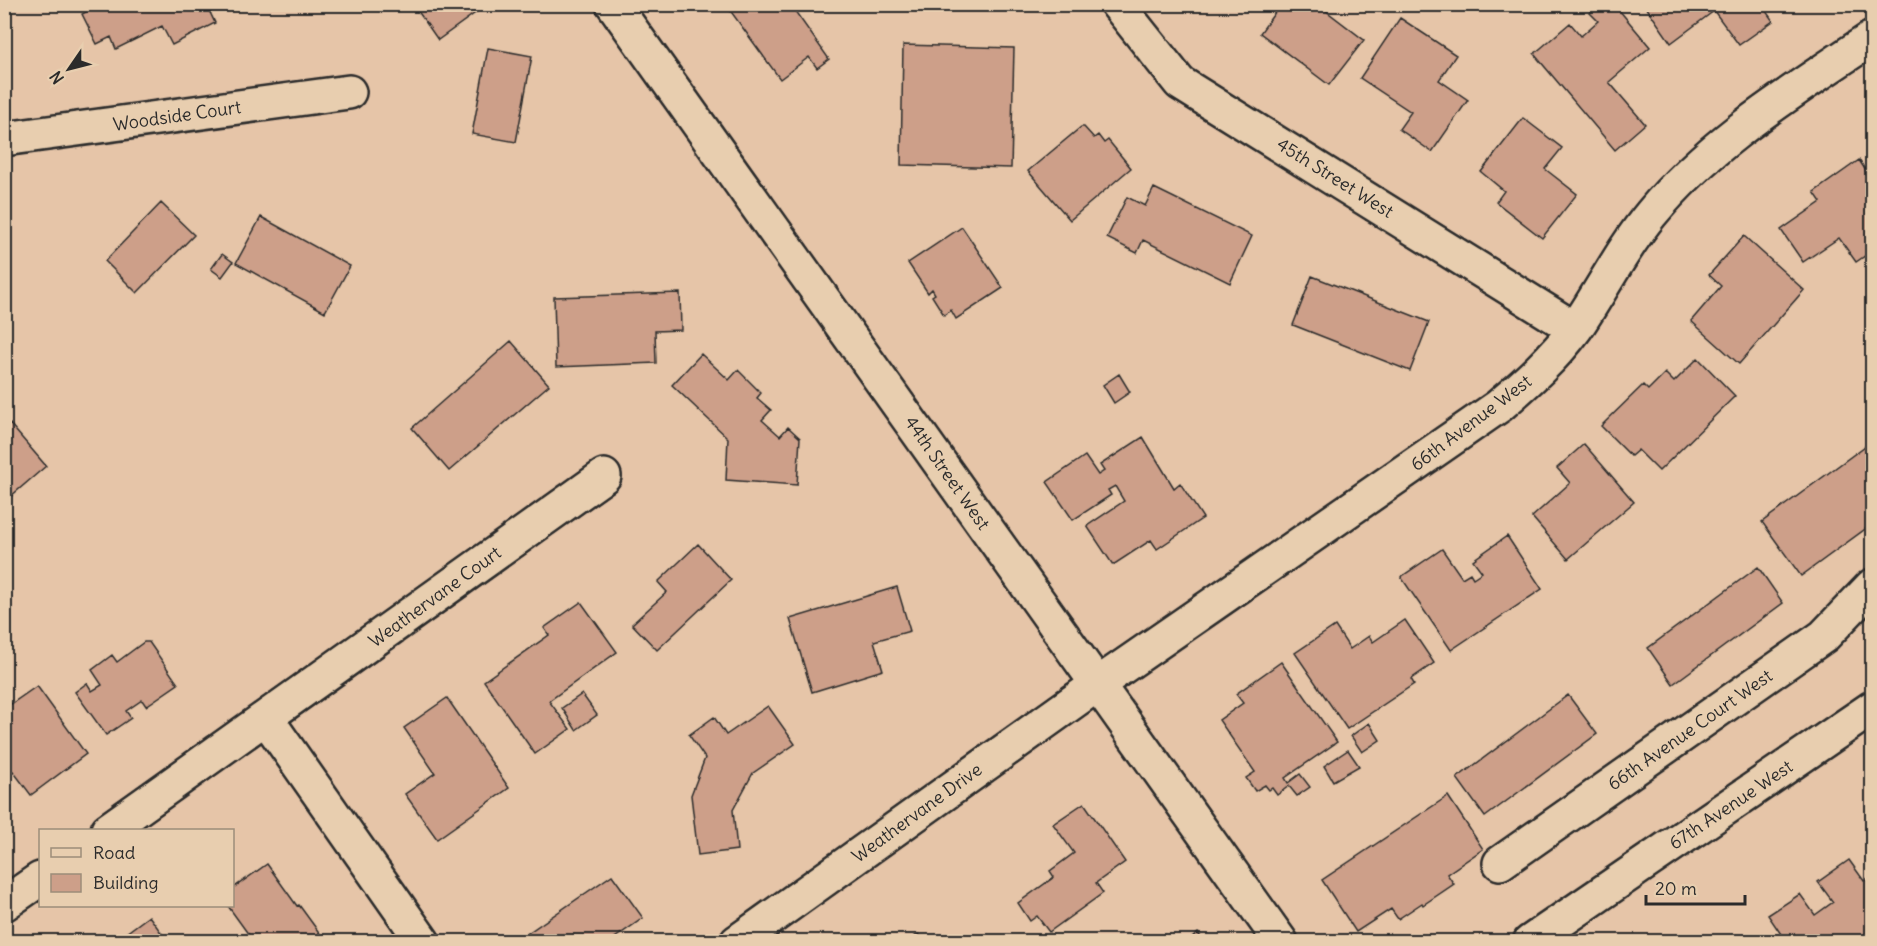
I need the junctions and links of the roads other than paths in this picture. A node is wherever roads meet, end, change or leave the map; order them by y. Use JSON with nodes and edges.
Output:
{"nodes":[{"id":1,"x":613,"y":4,"type":"edge"},
{"id":2,"x":1117,"y":4,"type":"edge"},
{"id":3,"x":1872,"y":38,"type":"edge"},
{"id":4,"x":349,"y":92,"type":"dead end"},
{"id":5,"x":4,"y":139,"type":"edge"},
{"id":6,"x":1575,"y":329,"type":"junction"},
{"id":7,"x":604,"y":477,"type":"dead end"},
{"id":8,"x":1872,"y":586,"type":"edge"},
{"id":9,"x":1098,"y":684,"type":"junction"},
{"id":10,"x":1872,"y":708,"type":"edge"},
{"id":11,"x":266,"y":718,"type":"junction"},
{"id":12,"x":111,"y":829,"type":"edge"},
{"id":13,"x":1500,"y":863,"type":"dead end"},
{"id":14,"x":39,"y":880,"type":"edge"},
{"id":15,"x":4,"y":904,"type":"edge"},
{"id":16,"x":423,"y":942,"type":"edge"},
{"id":17,"x":737,"y":942,"type":"edge"},
{"id":18,"x":1281,"y":942,"type":"edge"},
{"id":19,"x":1530,"y":942,"type":"edge"}],
"edges":[{"from":1,"to":9,"type":"street","name":"44th Street West"},
{"from":2,"to":6,"type":"street","name":"45th Street West"},
{"from":3,"to":6,"type":"street","name":"66th Avenue West"},
{"from":4,"to":5,"type":"street","name":"Woodside Court"},
{"from":6,"to":9,"type":"street","name":"66th Avenue West"},
{"from":7,"to":11,"type":"street","name":"Weathervane Court"},
{"from":8,"to":13,"type":"street","name":"66th Avenue Court West"},
{"from":9,"to":17,"type":"street","name":"Weathervane Drive"},
{"from":9,"to":18,"type":"street","name":"44th Street West"},
{"from":10,"to":19,"type":"street","name":"67th Avenue West"},
{"from":11,"to":12,"type":"street","name":"Weathervane Court"},
{"from":11,"to":16,"type":"street"},
{"from":14,"to":15,"type":"street"}]}
